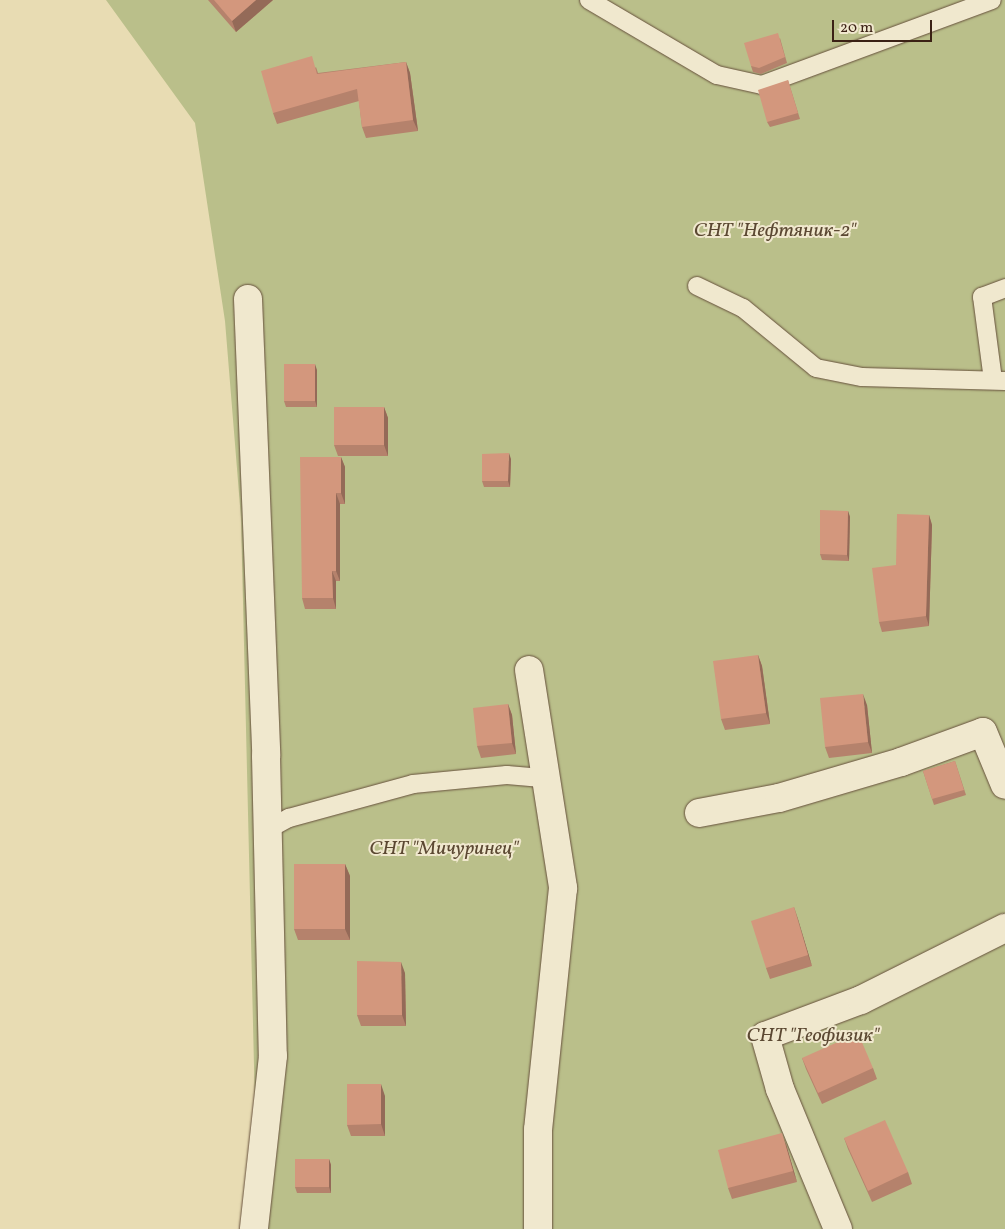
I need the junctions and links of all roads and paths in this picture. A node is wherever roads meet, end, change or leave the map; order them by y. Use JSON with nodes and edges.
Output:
{"nodes":[{"id":1,"x":589,"y":0,"type":"edge"},
{"id":2,"x":992,"y":0,"type":"edge"},
{"id":3,"x":697,"y":286,"type":"dead end"},
{"id":4,"x":1005,"y":288,"type":"edge"},
{"id":5,"x":248,"y":299,"type":"dead end"},
{"id":6,"x":999,"y":381,"type":"edge"},
{"id":7,"x":529,"y":670,"type":"dead end"},
{"id":8,"x":545,"y":778,"type":"junction"},
{"id":9,"x":1005,"y":784,"type":"edge"},
{"id":10,"x":700,"y":813,"type":"dead end"},
{"id":11,"x":267,"y":830,"type":"junction"},
{"id":12,"x":1005,"y":928,"type":"edge"},
{"id":13,"x":254,"y":1229,"type":"edge"},
{"id":14,"x":538,"y":1229,"type":"edge"},
{"id":15,"x":838,"y":1229,"type":"edge"}],
"edges":[{"from":1,"to":2,"type":"lane"},
{"from":3,"to":6,"type":"lane"},
{"from":4,"to":6,"type":"lane"},
{"from":5,"to":11,"type":"street"},
{"from":7,"to":8,"type":"street"},
{"from":8,"to":11,"type":"lane"},
{"from":8,"to":14,"type":"street"},
{"from":9,"to":10,"type":"street"},
{"from":11,"to":13,"type":"street"},
{"from":12,"to":15,"type":"street"}]}
